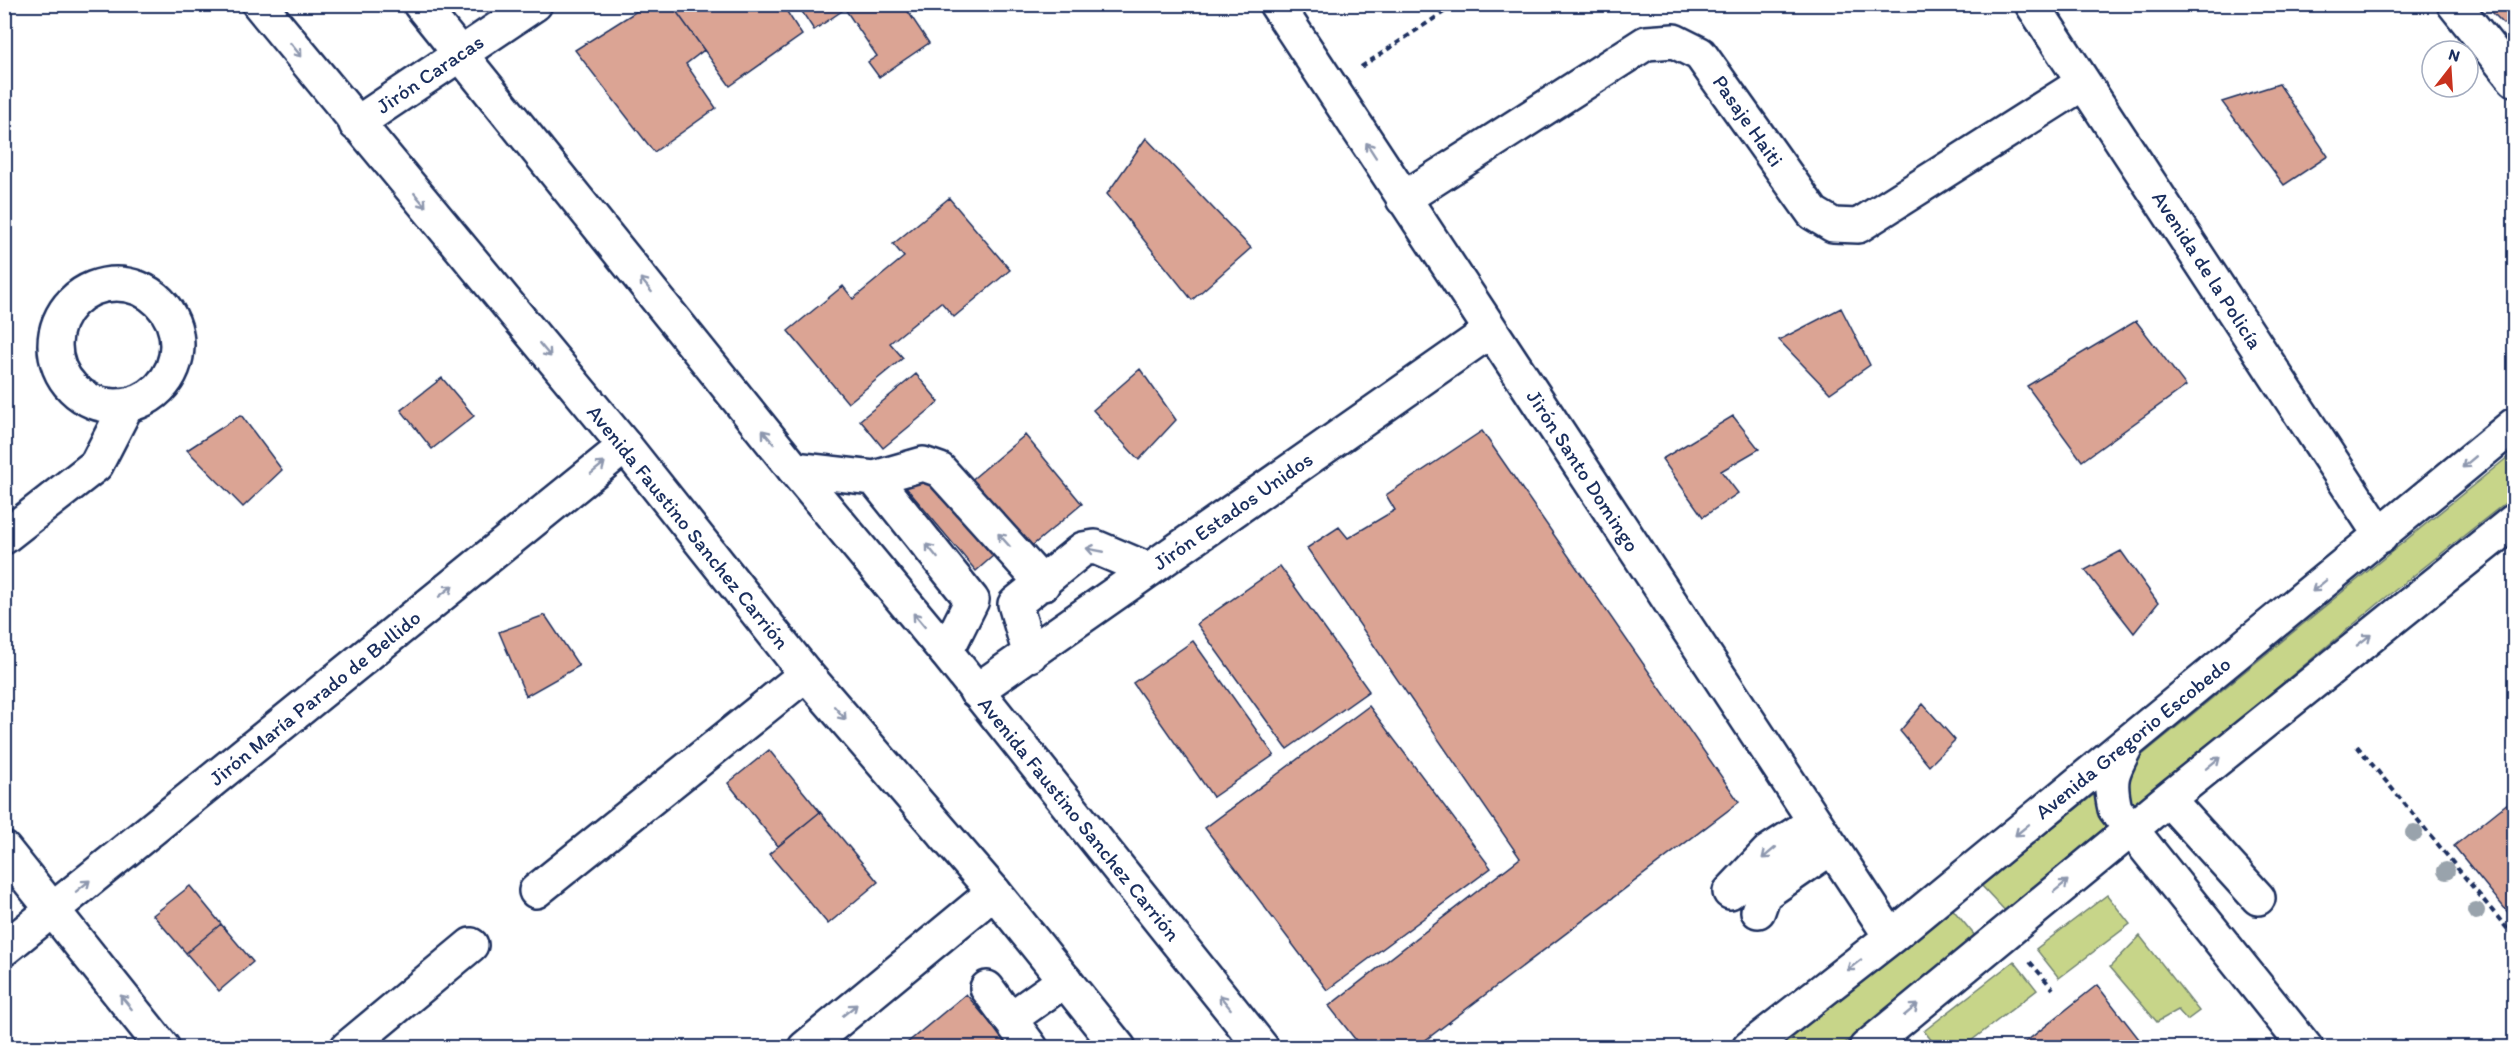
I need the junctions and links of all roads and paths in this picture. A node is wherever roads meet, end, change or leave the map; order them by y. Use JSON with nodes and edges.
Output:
{"nodes":[{"id":1,"x":259,"y":4,"type":"edge"},
{"id":2,"x":420,"y":4,"type":"edge"},
{"id":3,"x":535,"y":4,"type":"edge"},
{"id":4,"x":1276,"y":4,"type":"edge"},
{"id":5,"x":1456,"y":4,"type":"edge"},
{"id":6,"x":2032,"y":4,"type":"edge"},
{"id":7,"x":2454,"y":4,"type":"edge"},
{"id":8,"x":460,"y":54,"type":"junction"},
{"id":9,"x":2514,"y":79,"type":"edge"},
{"id":10,"x":2083,"y":83,"type":"junction"},
{"id":11,"x":1330,"y":87,"type":"junction"},
{"id":12,"x":356,"y":124,"type":"junction"},
{"id":13,"x":1403,"y":199,"type":"junction"},
{"id":14,"x":1490,"y":331,"type":"junction"},
{"id":15,"x":127,"y":405,"type":"dead end"},
{"id":16,"x":2514,"y":425,"type":"edge"},
{"id":17,"x":625,"y":446,"type":"junction"},
{"id":18,"x":794,"y":469,"type":"junction"},
{"id":19,"x":873,"y":478,"type":"junction"},
{"id":20,"x":2514,"y":521,"type":"edge"},
{"id":21,"x":2381,"y":536,"type":"junction"},
{"id":22,"x":4,"y":537,"type":"edge"},
{"id":23,"x":1149,"y":570,"type":"junction"},
{"id":24,"x":1042,"y":584,"type":"junction"},
{"id":25,"x":972,"y":600,"type":"junction"},
{"id":26,"x":1015,"y":604,"type":"junction"},
{"id":27,"x":946,"y":652,"type":"junction"},
{"id":28,"x":1030,"y":655,"type":"junction"},
{"id":29,"x":806,"y":674,"type":"junction"},
{"id":30,"x":976,"y":691,"type":"junction"},
{"id":31,"x":2127,"y":744,"type":"junction"},
{"id":32,"x":2357,"y":746,"type":"dead end"},
{"id":33,"x":2168,"y":799,"type":"junction"},
{"id":34,"x":2131,"y":829,"type":"junction"},
{"id":35,"x":1823,"y":834,"type":"junction"},
{"id":36,"x":4,"y":849,"type":"edge"},
{"id":37,"x":536,"y":891,"type":"dead end"},
{"id":38,"x":994,"y":892,"type":"junction"},
{"id":39,"x":1730,"y":892,"type":"dead end"},
{"id":40,"x":2258,"y":898,"type":"dead end"},
{"id":41,"x":52,"y":910,"type":"junction"},
{"id":42,"x":1758,"y":911,"type":"dead end"},
{"id":43,"x":1891,"y":937,"type":"junction"},
{"id":44,"x":2514,"y":937,"type":"edge"},
{"id":45,"x":471,"y":945,"type":"dead end"},
{"id":46,"x":4,"y":949,"type":"edge"},
{"id":47,"x":2025,"y":956,"type":"dead end"},
{"id":48,"x":1065,"y":980,"type":"junction"},
{"id":49,"x":987,"y":988,"type":"dead end"},
{"id":50,"x":2053,"y":989,"type":"dead end"},
{"id":51,"x":1010,"y":1019,"type":"junction"},
{"id":52,"x":163,"y":1047,"type":"edge"},
{"id":53,"x":348,"y":1047,"type":"edge"},
{"id":54,"x":805,"y":1047,"type":"edge"},
{"id":55,"x":1031,"y":1047,"type":"edge"},
{"id":56,"x":1119,"y":1047,"type":"edge"},
{"id":57,"x":1262,"y":1047,"type":"edge"},
{"id":58,"x":1749,"y":1047,"type":"edge"},
{"id":59,"x":1866,"y":1047,"type":"edge"},
{"id":60,"x":2306,"y":1047,"type":"edge"}],
"edges":[{"from":1,"to":12,"type":"street","name":"Avenida Faustino Sanchez Carrión","one_way":true},
{"from":2,"to":8,"type":"street","name":"Avenida Faustino Sanchez Carrión"},
{"from":3,"to":8,"type":"street","name":"Jirón Caracas"},
{"from":4,"to":11,"type":"street","name":"Jirón Santo Domingo"},
{"from":5,"to":11,"type":"path"},
{"from":6,"to":10,"type":"street","name":"Avenida de la Policía"},
{"from":7,"to":9,"type":"street"},
{"from":8,"to":12,"type":"street","name":"Jirón Caracas"},
{"from":18,"to":8,"type":"street","name":"Avenida Faustino Sanchez Carrión","one_way":true},
{"from":10,"to":13,"type":"street","name":"Pasaje Haiti"},
{"from":10,"to":21,"type":"street","name":"Avenida de la Policía"},
{"from":13,"to":11,"type":"street","name":"Jirón Santo Domingo","one_way":true},
{"from":12,"to":17,"type":"street","name":"Avenida Faustino Sanchez Carrión","one_way":true},
{"from":13,"to":14,"type":"street","name":"Jirón Santo Domingo"},
{"from":14,"to":23,"type":"street","name":"Jirón Estados Unidos"},
{"from":14,"to":35,"type":"street","name":"Jirón Santo Domingo"},
{"from":15,"to":22,"type":"street"},
{"from":16,"to":21,"type":"street","name":"Avenida Gregorio Escobedo","one_way":true},
{"from":17,"to":29,"type":"street","name":"Avenida Faustino Sanchez Carrión"},
{"from":41,"to":17,"type":"street","name":"Jirón María Parado de Bellido","one_way":true},
{"from":18,"to":19,"type":"street"},
{"from":27,"to":18,"type":"street","name":"Avenida Faustino Sanchez Carrión","one_way":true},
{"from":24,"to":19,"type":"street","one_way":true},
{"from":25,"to":19,"type":"street","one_way":true},
{"from":33,"to":20,"type":"street","one_way":true},
{"from":21,"to":31,"type":"street","name":"Avenida Gregorio Escobedo","one_way":true},
{"from":23,"to":24,"type":"street","one_way":true},
{"from":23,"to":28,"type":"street","name":"Jirón Estados Unidos"},
{"from":24,"to":26,"type":"street"},
{"from":25,"to":26,"type":"street"},
{"from":25,"to":27,"type":"street"},
{"from":26,"to":28,"type":"street"},
{"from":27,"to":30,"type":"street","name":"Avenida Faustino Sanchez Carrión"},
{"from":28,"to":30,"type":"street","name":"Jirón Estados Unidos"},
{"from":29,"to":37,"type":"street"},
{"from":29,"to":38,"type":"street","name":"Avenida Faustino Sanchez Carrión","one_way":true},
{"from":57,"to":30,"type":"street","name":"Avenida Faustino Sanchez Carrión","one_way":true},
{"from":31,"to":34,"type":"street"},
{"from":31,"to":43,"type":"street","name":"Avenida Gregorio Escobedo","one_way":true},
{"from":32,"to":44,"type":"path"},
{"from":33,"to":34,"type":"street"},
{"from":33,"to":40,"type":"street"},
{"from":59,"to":34,"type":"street","one_way":true},
{"from":34,"to":60,"type":"street"},
{"from":35,"to":39,"type":"street","one_way":true},
{"from":35,"to":42,"type":"street"},
{"from":35,"to":43,"type":"street","name":"Jirón Santo Domingo"},
{"from":36,"to":41,"type":"street"},
{"from":38,"to":48,"type":"street","name":"Avenida Faustino Sanchez Carrión"},
{"from":54,"to":38,"type":"street","one_way":true},
{"from":41,"to":46,"type":"street","name":"Jirón María Parado de Bellido"},
{"from":52,"to":41,"type":"street","one_way":true},
{"from":43,"to":58,"type":"street","name":"Avenida Gregorio Escobedo","one_way":true},
{"from":45,"to":53,"type":"street"},
{"from":47,"to":50,"type":"path"},
{"from":48,"to":51,"type":"street"},
{"from":48,"to":56,"type":"street","name":"Avenida Faustino Sanchez Carrión"},
{"from":49,"to":51,"type":"street"},
{"from":51,"to":55,"type":"street"}]}
